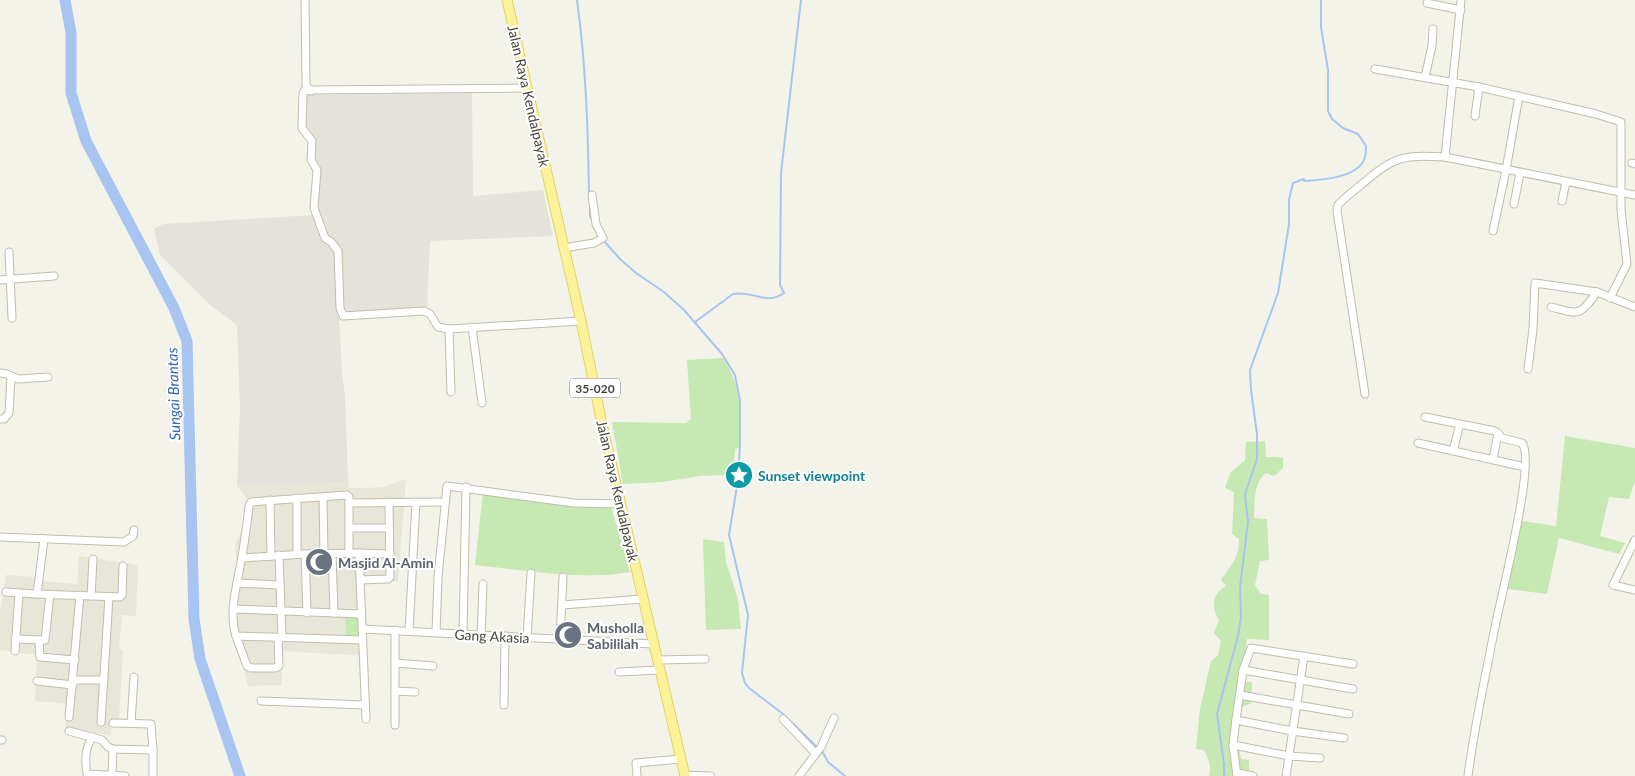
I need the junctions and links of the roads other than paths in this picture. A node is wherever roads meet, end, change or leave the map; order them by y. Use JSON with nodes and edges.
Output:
{"nodes":[{"id":1,"x":305,"y":0,"type":"edge"},
{"id":2,"x":508,"y":0,"type":"edge"},
{"id":3,"x":1461,"y":0,"type":"edge"},
{"id":4,"x":1427,"y":3,"type":"dead end"},
{"id":5,"x":1461,"y":10,"type":"junction"},
{"id":6,"x":1433,"y":29,"type":"dead end"},
{"id":7,"x":1375,"y":68,"type":"dead end"},
{"id":8,"x":1425,"y":77,"type":"junction"},
{"id":9,"x":1454,"y":81,"type":"junction"},
{"id":10,"x":1479,"y":87,"type":"junction"},
{"id":11,"x":528,"y":88,"type":"junction"},
{"id":12,"x":311,"y":90,"type":"junction"},
{"id":13,"x":1519,"y":96,"type":"junction"},
{"id":14,"x":1475,"y":116,"type":"dead end"},
{"id":15,"x":1445,"y":158,"type":"junction"},
{"id":16,"x":1506,"y":170,"type":"junction"},
{"id":17,"x":1520,"y":173,"type":"junction"},
{"id":18,"x":1566,"y":182,"type":"junction"},
{"id":19,"x":1620,"y":192,"type":"junction"},
{"id":20,"x":592,"y":195,"type":"dead end"},
{"id":21,"x":1635,"y":195,"type":"edge"},
{"id":22,"x":1562,"y":201,"type":"dead end"},
{"id":23,"x":1514,"y":204,"type":"dead end"},
{"id":24,"x":1493,"y":231,"type":"dead end"},
{"id":25,"x":563,"y":248,"type":"junction"},
{"id":26,"x":9,"y":252,"type":"dead end"},
{"id":27,"x":54,"y":276,"type":"dead end"},
{"id":28,"x":10,"y":279,"type":"junction"},
{"id":29,"x":0,"y":280,"type":"edge"},
{"id":30,"x":1599,"y":293,"type":"junction"},
{"id":31,"x":1610,"y":298,"type":"junction"},
{"id":32,"x":1551,"y":307,"type":"dead end"},
{"id":33,"x":1635,"y":307,"type":"edge"},
{"id":34,"x":12,"y":318,"type":"dead end"},
{"id":35,"x":581,"y":321,"type":"junction"},
{"id":36,"x":472,"y":327,"type":"junction"},
{"id":37,"x":449,"y":328,"type":"junction"},
{"id":38,"x":1528,"y":369,"type":"dead end"},
{"id":39,"x":0,"y":373,"type":"edge"},
{"id":40,"x":11,"y":376,"type":"junction"},
{"id":41,"x":48,"y":377,"type":"dead end"},
{"id":42,"x":451,"y":392,"type":"dead end"},
{"id":43,"x":1365,"y":394,"type":"dead end"},
{"id":44,"x":482,"y":403,"type":"dead end"},
{"id":45,"x":1425,"y":417,"type":"dead end"},
{"id":46,"x":0,"y":419,"type":"edge"},
{"id":47,"x":1460,"y":424,"type":"junction"},
{"id":48,"x":1498,"y":433,"type":"junction"},
{"id":49,"x":1418,"y":443,"type":"dead end"},
{"id":50,"x":1454,"y":451,"type":"junction"},
{"id":51,"x":1493,"y":459,"type":"junction"},
{"id":52,"x":1525,"y":466,"type":"junction"},
{"id":53,"x":466,"y":487,"type":"junction"},
{"id":54,"x":323,"y":496,"type":"junction"},
{"id":55,"x":297,"y":498,"type":"junction"},
{"id":56,"x":270,"y":500,"type":"junction"},
{"id":57,"x":389,"y":502,"type":"junction"},
{"id":58,"x":416,"y":502,"type":"junction"},
{"id":59,"x":445,"y":502,"type":"junction"},
{"id":60,"x":349,"y":503,"type":"junction"},
{"id":61,"x":621,"y":504,"type":"junction"},
{"id":62,"x":349,"y":528,"type":"junction"},
{"id":63,"x":389,"y":528,"type":"junction"},
{"id":64,"x":134,"y":530,"type":"dead end"},
{"id":65,"x":0,"y":537,"type":"edge"},
{"id":66,"x":44,"y":539,"type":"junction"},
{"id":67,"x":1634,"y":545,"type":"edge"},
{"id":68,"x":349,"y":553,"type":"junction"},
{"id":69,"x":359,"y":553,"type":"junction"},
{"id":70,"x":297,"y":554,"type":"junction"},
{"id":71,"x":305,"y":554,"type":"junction"},
{"id":72,"x":328,"y":554,"type":"junction"},
{"id":73,"x":390,"y":554,"type":"junction"},
{"id":74,"x":279,"y":555,"type":"junction"},
{"id":75,"x":271,"y":556,"type":"junction"},
{"id":76,"x":242,"y":558,"type":"junction"},
{"id":77,"x":93,"y":559,"type":"dead end"},
{"id":78,"x":123,"y":566,"type":"dead end"},
{"id":79,"x":531,"y":573,"type":"dead end"},
{"id":80,"x":563,"y":577,"type":"dead end"},
{"id":81,"x":360,"y":580,"type":"junction"},
{"id":82,"x":237,"y":583,"type":"junction"},
{"id":83,"x":280,"y":584,"type":"junction"},
{"id":84,"x":483,"y":584,"type":"dead end"},
{"id":85,"x":1635,"y":590,"type":"edge"},
{"id":86,"x":6,"y":592,"type":"dead end"},
{"id":87,"x":19,"y":593,"type":"junction"},
{"id":88,"x":37,"y":594,"type":"junction"},
{"id":89,"x":50,"y":594,"type":"junction"},
{"id":90,"x":80,"y":595,"type":"junction"},
{"id":91,"x":91,"y":596,"type":"junction"},
{"id":92,"x":109,"y":597,"type":"junction"},
{"id":93,"x":643,"y":599,"type":"junction"},
{"id":94,"x":562,"y":605,"type":"junction"},
{"id":95,"x":234,"y":609,"type":"junction"},
{"id":96,"x":281,"y":611,"type":"junction"},
{"id":97,"x":307,"y":613,"type":"junction"},
{"id":98,"x":334,"y":614,"type":"junction"},
{"id":99,"x":361,"y":614,"type":"junction"},
{"id":100,"x":362,"y":629,"type":"junction"},
{"id":101,"x":395,"y":630,"type":"junction"},
{"id":102,"x":408,"y":631,"type":"junction"},
{"id":103,"x":436,"y":633,"type":"junction"},
{"id":104,"x":463,"y":634,"type":"junction"},
{"id":105,"x":481,"y":635,"type":"junction"},
{"id":106,"x":236,"y":636,"type":"junction"},
{"id":107,"x":505,"y":636,"type":"junction"},
{"id":108,"x":280,"y":638,"type":"junction"},
{"id":109,"x":528,"y":638,"type":"junction"},
{"id":110,"x":15,"y":639,"type":"junction"},
{"id":111,"x":362,"y":640,"type":"junction"},
{"id":112,"x":560,"y":640,"type":"junction"},
{"id":113,"x":39,"y":641,"type":"junction"},
{"id":114,"x":653,"y":644,"type":"junction"},
{"id":115,"x":15,"y":651,"type":"dead end"},
{"id":116,"x":1304,"y":656,"type":"junction"},
{"id":117,"x":705,"y":659,"type":"dead end"},
{"id":118,"x":75,"y":660,"type":"junction"},
{"id":119,"x":657,"y":660,"type":"junction"},
{"id":120,"x":395,"y":663,"type":"junction"},
{"id":121,"x":1353,"y":664,"type":"dead end"},
{"id":122,"x":433,"y":666,"type":"dead end"},
{"id":123,"x":659,"y":670,"type":"junction"},
{"id":124,"x":1243,"y":670,"type":"junction"},
{"id":125,"x":619,"y":672,"type":"dead end"},
{"id":126,"x":134,"y":677,"type":"dead end"},
{"id":127,"x":104,"y":680,"type":"junction"},
{"id":128,"x":37,"y":681,"type":"dead end"},
{"id":129,"x":1300,"y":681,"type":"junction"},
{"id":130,"x":73,"y":682,"type":"junction"},
{"id":131,"x":1353,"y":689,"type":"dead end"},
{"id":132,"x":395,"y":690,"type":"junction"},
{"id":133,"x":415,"y":692,"type":"dead end"},
{"id":134,"x":1240,"y":695,"type":"junction"},
{"id":135,"x":261,"y":701,"type":"dead end"},
{"id":136,"x":365,"y":705,"type":"junction"},
{"id":137,"x":504,"y":705,"type":"dead end"},
{"id":138,"x":1296,"y":706,"type":"junction"},
{"id":139,"x":1349,"y":714,"type":"dead end"},
{"id":140,"x":69,"y":717,"type":"dead end"},
{"id":141,"x":834,"y":718,"type":"dead end"},
{"id":142,"x":366,"y":719,"type":"dead end"},
{"id":143,"x":783,"y":719,"type":"dead end"},
{"id":144,"x":1236,"y":720,"type":"junction"},
{"id":145,"x":101,"y":722,"type":"dead end"},
{"id":146,"x":113,"y":723,"type":"dead end"},
{"id":147,"x":131,"y":723,"type":"junction"},
{"id":148,"x":395,"y":725,"type":"dead end"},
{"id":149,"x":69,"y":731,"type":"dead end"},
{"id":150,"x":1292,"y":731,"type":"junction"},
{"id":151,"x":93,"y":737,"type":"junction"},
{"id":152,"x":1344,"y":738,"type":"dead end"},
{"id":153,"x":1234,"y":745,"type":"junction"},
{"id":154,"x":113,"y":749,"type":"junction"},
{"id":155,"x":153,"y":750,"type":"junction"},
{"id":156,"x":817,"y":751,"type":"junction"},
{"id":157,"x":1289,"y":756,"type":"junction"},
{"id":158,"x":1320,"y":758,"type":"dead end"},
{"id":159,"x":681,"y":759,"type":"junction"},
{"id":160,"x":112,"y":775,"type":"edge"},
{"id":161,"x":685,"y":775,"type":"edge"},
{"id":162,"x":1237,"y":775,"type":"edge"},
{"id":163,"x":125,"y":776,"type":"edge"},
{"id":164,"x":153,"y":776,"type":"edge"},
{"id":165,"x":637,"y":776,"type":"edge"},
{"id":166,"x":711,"y":776,"type":"edge"},
{"id":167,"x":799,"y":776,"type":"edge"},
{"id":168,"x":1253,"y":776,"type":"edge"},
{"id":169,"x":1286,"y":776,"type":"edge"},
{"id":170,"x":1468,"y":776,"type":"edge"}],
"edges":[{"from":1,"to":12,"type":"street"},
{"from":2,"to":11,"type":"main road","name":"Jalan Raya Kendalpayak","number":"35-020"},
{"from":3,"to":5,"type":"street"},
{"from":4,"to":5,"type":"street"},
{"from":5,"to":9,"type":"street"},
{"from":6,"to":8,"type":"street"},
{"from":7,"to":8,"type":"street"},
{"from":8,"to":9,"type":"street"},
{"from":9,"to":10,"type":"street"},
{"from":9,"to":15,"type":"street"},
{"from":10,"to":13,"type":"street"},
{"from":10,"to":14,"type":"street"},
{"from":11,"to":12,"type":"street"},
{"from":11,"to":25,"type":"main road","name":"Jalan Raya Kendalpayak","number":"35-020"},
{"from":12,"to":37,"type":"street"},
{"from":13,"to":16,"type":"street"},
{"from":13,"to":19,"type":"street"},
{"from":15,"to":16,"type":"street"},
{"from":15,"to":43,"type":"street"},
{"from":16,"to":17,"type":"street"},
{"from":16,"to":24,"type":"street"},
{"from":17,"to":18,"type":"street"},
{"from":17,"to":23,"type":"street"},
{"from":18,"to":19,"type":"street"},
{"from":18,"to":22,"type":"street"},
{"from":19,"to":21,"type":"street"},
{"from":19,"to":31,"type":"street"},
{"from":20,"to":25,"type":"street"},
{"from":25,"to":35,"type":"main road","name":"Jalan Raya Kendalpayak","number":"35-020"},
{"from":26,"to":28,"type":"street"},
{"from":27,"to":28,"type":"street"},
{"from":28,"to":29,"type":"street"},
{"from":28,"to":34,"type":"street"},
{"from":30,"to":31,"type":"street"},
{"from":30,"to":32,"type":"street"},
{"from":30,"to":38,"type":"street"},
{"from":31,"to":33,"type":"street"},
{"from":35,"to":36,"type":"street"},
{"from":35,"to":61,"type":"main road","name":"Jalan Raya Kendalpayak","number":"35-020"},
{"from":36,"to":37,"type":"street"},
{"from":36,"to":44,"type":"street"},
{"from":37,"to":42,"type":"street"},
{"from":39,"to":40,"type":"street"},
{"from":40,"to":41,"type":"street"},
{"from":40,"to":46,"type":"street"},
{"from":45,"to":47,"type":"street"},
{"from":47,"to":48,"type":"street"},
{"from":47,"to":50,"type":"street"},
{"from":48,"to":51,"type":"street"},
{"from":48,"to":52,"type":"street"},
{"from":49,"to":50,"type":"street"},
{"from":50,"to":51,"type":"street"},
{"from":51,"to":52,"type":"street"},
{"from":52,"to":170,"type":"street"},
{"from":53,"to":59,"type":"street"},
{"from":53,"to":61,"type":"street"},
{"from":53,"to":104,"type":"street"},
{"from":54,"to":55,"type":"street"},
{"from":54,"to":60,"type":"street"},
{"from":54,"to":72,"type":"street"},
{"from":55,"to":56,"type":"street"},
{"from":55,"to":70,"type":"street"},
{"from":56,"to":75,"type":"street"},
{"from":56,"to":76,"type":"street"},
{"from":57,"to":58,"type":"street"},
{"from":57,"to":60,"type":"street"},
{"from":57,"to":63,"type":"street"},
{"from":58,"to":59,"type":"street"},
{"from":58,"to":102,"type":"street"},
{"from":59,"to":103,"type":"street"},
{"from":60,"to":62,"type":"street"},
{"from":61,"to":93,"type":"main road","name":"Jalan Raya Kendalpayak","number":"35-020"},
{"from":62,"to":63,"type":"street"},
{"from":62,"to":68,"type":"street"},
{"from":63,"to":73,"type":"street"},
{"from":64,"to":66,"type":"street"},
{"from":65,"to":66,"type":"street"},
{"from":66,"to":88,"type":"street"},
{"from":67,"to":85,"type":"street"},
{"from":68,"to":69,"type":"street"},
{"from":68,"to":72,"type":"street"},
{"from":69,"to":73,"type":"street"},
{"from":69,"to":81,"type":"street"},
{"from":70,"to":71,"type":"street"},
{"from":70,"to":74,"type":"street"},
{"from":71,"to":72,"type":"street"},
{"from":71,"to":97,"type":"street"},
{"from":72,"to":98,"type":"street"},
{"from":73,"to":81,"type":"street"},
{"from":74,"to":75,"type":"street"},
{"from":74,"to":83,"type":"street"},
{"from":75,"to":76,"type":"street"},
{"from":76,"to":82,"type":"street"},
{"from":77,"to":91,"type":"street"},
{"from":78,"to":92,"type":"street"},
{"from":79,"to":109,"type":"street"},
{"from":80,"to":94,"type":"street"},
{"from":81,"to":99,"type":"street"},
{"from":82,"to":83,"type":"street"},
{"from":82,"to":95,"type":"street"},
{"from":83,"to":96,"type":"street"},
{"from":84,"to":105,"type":"street"},
{"from":86,"to":87,"type":"street"},
{"from":87,"to":88,"type":"street"},
{"from":87,"to":110,"type":"street"},
{"from":88,"to":89,"type":"street"},
{"from":89,"to":90,"type":"street"},
{"from":89,"to":113,"type":"street"},
{"from":90,"to":91,"type":"street"},
{"from":90,"to":118,"type":"street"},
{"from":91,"to":92,"type":"street"},
{"from":92,"to":127,"type":"street"},
{"from":93,"to":94,"type":"street"},
{"from":93,"to":114,"type":"main road","name":"Jalan Raya Kendalpayak","number":"35-020"},
{"from":94,"to":112,"type":"street"},
{"from":95,"to":96,"type":"street"},
{"from":95,"to":106,"type":"street"},
{"from":96,"to":97,"type":"street"},
{"from":96,"to":108,"type":"street"},
{"from":97,"to":98,"type":"street"},
{"from":98,"to":99,"type":"street"},
{"from":99,"to":100,"type":"street"},
{"from":100,"to":101,"type":"street","name":"Gang Akasia"},
{"from":100,"to":111,"type":"street"},
{"from":101,"to":102,"type":"street","name":"Gang Akasia"},
{"from":101,"to":120,"type":"street"},
{"from":102,"to":103,"type":"street","name":"Gang Akasia"},
{"from":103,"to":104,"type":"street","name":"Gang Akasia"},
{"from":104,"to":105,"type":"street","name":"Gang Akasia"},
{"from":105,"to":107,"type":"street","name":"Gang Akasia"},
{"from":106,"to":108,"type":"street"},
{"from":106,"to":108,"type":"street"},
{"from":107,"to":109,"type":"street","name":"Gang Akasia"},
{"from":107,"to":137,"type":"street"},
{"from":108,"to":111,"type":"street"},
{"from":109,"to":112,"type":"street","name":"Gang Akasia"},
{"from":110,"to":113,"type":"street"},
{"from":110,"to":115,"type":"street"},
{"from":111,"to":136,"type":"street"},
{"from":112,"to":114,"type":"street","name":"Gang Akasia"},
{"from":113,"to":118,"type":"street"},
{"from":114,"to":119,"type":"main road","name":"Jalan Raya Kendalpayak","number":"35-020"},
{"from":116,"to":121,"type":"street"},
{"from":116,"to":124,"type":"street"},
{"from":116,"to":129,"type":"street"},
{"from":117,"to":119,"type":"street"},
{"from":118,"to":130,"type":"street"},
{"from":119,"to":123,"type":"main road","name":"Jalan Raya Kendalpayak","number":"35-020"},
{"from":120,"to":122,"type":"street"},
{"from":120,"to":132,"type":"street"},
{"from":123,"to":125,"type":"street"},
{"from":123,"to":159,"type":"main road","name":"Jalan Raya Kendalpayak","number":"35-020"},
{"from":124,"to":129,"type":"street"},
{"from":124,"to":134,"type":"street"},
{"from":126,"to":147,"type":"street"},
{"from":127,"to":130,"type":"street"},
{"from":127,"to":145,"type":"street"},
{"from":128,"to":130,"type":"street"},
{"from":129,"to":131,"type":"street"},
{"from":129,"to":138,"type":"street"},
{"from":130,"to":140,"type":"street"},
{"from":132,"to":133,"type":"street"},
{"from":132,"to":148,"type":"street"},
{"from":134,"to":138,"type":"street"},
{"from":134,"to":144,"type":"street"},
{"from":135,"to":136,"type":"street"},
{"from":136,"to":142,"type":"street"},
{"from":138,"to":139,"type":"street"},
{"from":138,"to":150,"type":"street"},
{"from":141,"to":156,"type":"street"},
{"from":143,"to":156,"type":"street"},
{"from":144,"to":150,"type":"street"},
{"from":144,"to":153,"type":"street"},
{"from":146,"to":147,"type":"street"},
{"from":147,"to":155,"type":"street"},
{"from":149,"to":151,"type":"street"},
{"from":150,"to":152,"type":"street"},
{"from":150,"to":157,"type":"street"},
{"from":151,"to":154,"type":"street"},
{"from":151,"to":160,"type":"street"},
{"from":153,"to":157,"type":"street"},
{"from":153,"to":162,"type":"street"},
{"from":154,"to":155,"type":"street"},
{"from":154,"to":160,"type":"street"},
{"from":155,"to":164,"type":"street"},
{"from":156,"to":167,"type":"street"},
{"from":157,"to":158,"type":"street"},
{"from":157,"to":169,"type":"street"},
{"from":159,"to":161,"type":"main road","name":"Jalan Raya Kendalpayak","number":"35-020"},
{"from":159,"to":165,"type":"street"},
{"from":160,"to":163,"type":"street"},
{"from":161,"to":166,"type":"street"},
{"from":162,"to":168,"type":"street"}]}
